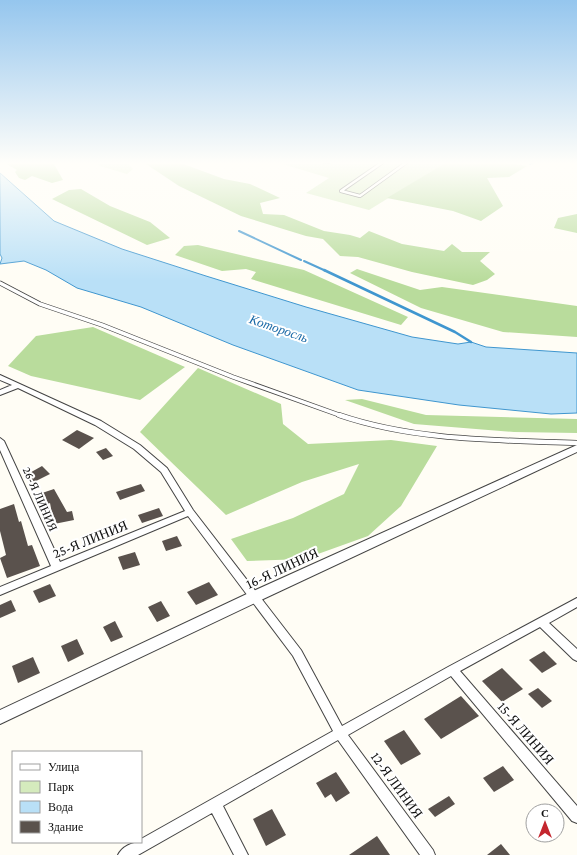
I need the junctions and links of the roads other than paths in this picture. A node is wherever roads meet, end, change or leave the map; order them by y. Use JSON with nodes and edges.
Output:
{"nodes":[{"id":1,"x":0,"y":283,"type":"edge"},
{"id":2,"x":0,"y":377,"type":"edge"},
{"id":3,"x":17,"y":386,"type":"junction"},
{"id":4,"x":0,"y":393,"type":"edge"},
{"id":5,"x":0,"y":441,"type":"edge"},
{"id":6,"x":577,"y":443,"type":"edge"},
{"id":7,"x":577,"y":448,"type":"edge"},
{"id":8,"x":190,"y":512,"type":"junction"},
{"id":9,"x":57,"y":567,"type":"junction"},
{"id":10,"x":0,"y":591,"type":"edge"},
{"id":11,"x":256,"y":596,"type":"junction"},
{"id":12,"x":577,"y":602,"type":"edge"},
{"id":13,"x":541,"y":622,"type":"junction"},
{"id":14,"x":577,"y":656,"type":"edge"},
{"id":15,"x":452,"y":670,"type":"junction"},
{"id":16,"x":0,"y":717,"type":"edge"},
{"id":17,"x":340,"y":733,"type":"junction"},
{"id":18,"x":215,"y":804,"type":"junction"},
{"id":19,"x":577,"y":816,"type":"edge"},
{"id":20,"x":126,"y":855,"type":"edge"},
{"id":21,"x":242,"y":855,"type":"edge"},
{"id":22,"x":428,"y":855,"type":"edge"}],
"edges":[{"from":1,"to":6,"type":"lane"},
{"from":2,"to":3,"type":"street","name":"12-Я ЛИНИЯ"},
{"from":3,"to":4,"type":"street"},
{"from":3,"to":8,"type":"street","name":"12-Я ЛИНИЯ"},
{"from":5,"to":9,"type":"street","name":"26-Я ЛИНИЯ"},
{"from":7,"to":11,"type":"street","name":"16-Я ЛИНИЯ"},
{"from":8,"to":9,"type":"street","name":"25-Я ЛИНИЯ"},
{"from":8,"to":11,"type":"street","name":"12-Я ЛИНИЯ"},
{"from":9,"to":10,"type":"street","name":"25-Я ЛИНИЯ"},
{"from":11,"to":16,"type":"street","name":"16-Я ЛИНИЯ"},
{"from":11,"to":17,"type":"street","name":"12-Я ЛИНИЯ"},
{"from":12,"to":13,"type":"street"},
{"from":13,"to":14,"type":"street"},
{"from":13,"to":15,"type":"street"},
{"from":15,"to":17,"type":"street"},
{"from":15,"to":19,"type":"street","name":"15-Я ЛИНИЯ"},
{"from":17,"to":18,"type":"street"},
{"from":17,"to":22,"type":"street","name":"12-Я ЛИНИЯ"},
{"from":18,"to":20,"type":"street"},
{"from":18,"to":21,"type":"street"}]}
